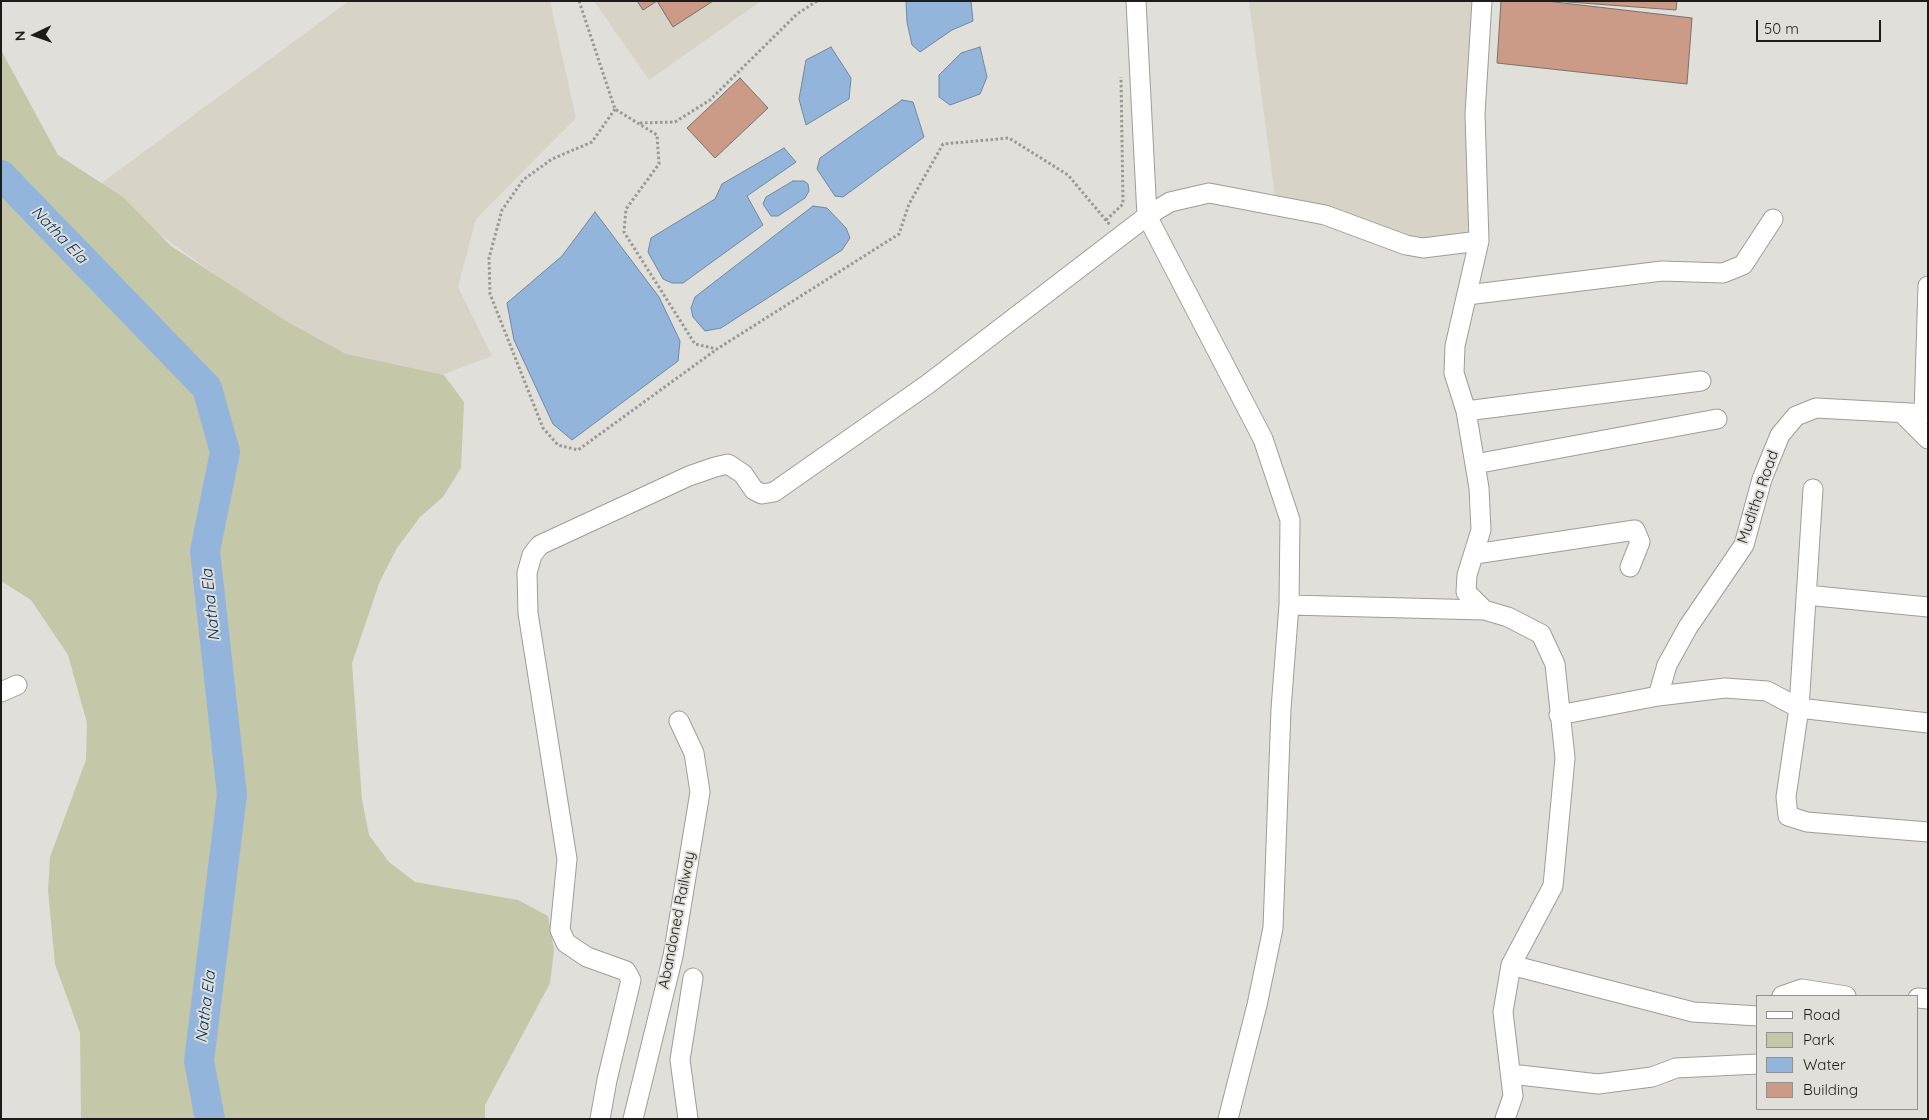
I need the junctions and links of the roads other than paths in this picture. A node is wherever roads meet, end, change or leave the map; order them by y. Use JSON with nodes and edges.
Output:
{"nodes":[{"id":1,"x":1136,"y":1,"type":"edge"},
{"id":2,"x":1482,"y":1,"type":"edge"},
{"id":3,"x":1147,"y":216,"type":"junction"},
{"id":4,"x":1773,"y":219,"type":"dead end"},
{"id":5,"x":1479,"y":241,"type":"junction"},
{"id":6,"x":1928,"y":286,"type":"edge"},
{"id":7,"x":1467,"y":295,"type":"junction"},
{"id":8,"x":1701,"y":381,"type":"dead end"},
{"id":9,"x":1466,"y":410,"type":"junction"},
{"id":10,"x":1902,"y":413,"type":"junction"},
{"id":11,"x":1926,"y":414,"type":"edge"},
{"id":12,"x":1717,"y":419,"type":"dead end"},
{"id":13,"x":1928,"y":439,"type":"edge"},
{"id":14,"x":1475,"y":464,"type":"junction"},
{"id":15,"x":1813,"y":489,"type":"dead end"},
{"id":16,"x":1475,"y":554,"type":"junction"},
{"id":17,"x":1630,"y":567,"type":"dead end"},
{"id":18,"x":1806,"y":595,"type":"junction"},
{"id":19,"x":1289,"y":605,"type":"junction"},
{"id":20,"x":1928,"y":608,"type":"edge"},
{"id":21,"x":1484,"y":610,"type":"junction"},
{"id":22,"x":1658,"y":696,"type":"junction"},
{"id":23,"x":1800,"y":708,"type":"junction"},
{"id":24,"x":1559,"y":715,"type":"junction"},
{"id":25,"x":680,"y":721,"type":"dead end"},
{"id":26,"x":1928,"y":723,"type":"edge"},
{"id":27,"x":1928,"y":832,"type":"edge"},
{"id":28,"x":1511,"y":965,"type":"junction"},
{"id":29,"x":693,"y":978,"type":"dead end"},
{"id":30,"x":1785,"y":995,"type":"edge"},
{"id":31,"x":1840,"y":995,"type":"edge"},
{"id":32,"x":1756,"y":1016,"type":"edge"},
{"id":33,"x":1756,"y":1064,"type":"edge"},
{"id":34,"x":1511,"y":1074,"type":"junction"},
{"id":35,"x":1511,"y":1117,"type":"edge"},
{"id":36,"x":600,"y":1119,"type":"edge"},
{"id":37,"x":633,"y":1119,"type":"edge"},
{"id":38,"x":688,"y":1119,"type":"edge"},
{"id":39,"x":1228,"y":1119,"type":"edge"}],
"edges":[{"from":1,"to":3,"type":"street"},
{"from":2,"to":5,"type":"street"},
{"from":3,"to":5,"type":"street"},
{"from":3,"to":19,"type":"street"},
{"from":3,"to":36,"type":"street"},
{"from":4,"to":7,"type":"street"},
{"from":5,"to":7,"type":"street"},
{"from":6,"to":11,"type":"street"},
{"from":7,"to":9,"type":"street"},
{"from":8,"to":9,"type":"street"},
{"from":9,"to":14,"type":"street"},
{"from":10,"to":11,"type":"street","name":"Muditha Road"},
{"from":10,"to":13,"type":"street"},
{"from":10,"to":22,"type":"street","name":"Muditha Road"},
{"from":12,"to":14,"type":"street"},
{"from":14,"to":16,"type":"street"},
{"from":15,"to":18,"type":"street"},
{"from":16,"to":17,"type":"street"},
{"from":16,"to":21,"type":"street"},
{"from":18,"to":20,"type":"street"},
{"from":18,"to":23,"type":"street"},
{"from":19,"to":21,"type":"street"},
{"from":19,"to":39,"type":"street"},
{"from":21,"to":24,"type":"street"},
{"from":22,"to":23,"type":"street"},
{"from":22,"to":24,"type":"street"},
{"from":23,"to":26,"type":"street"},
{"from":23,"to":27,"type":"street"},
{"from":24,"to":28,"type":"street"},
{"from":25,"to":37,"type":"street","name":"Abandoned Railway"},
{"from":28,"to":32,"type":"street"},
{"from":28,"to":34,"type":"street"},
{"from":29,"to":38,"type":"street"},
{"from":30,"to":31,"type":"street"},
{"from":33,"to":34,"type":"street"},
{"from":34,"to":35,"type":"street"}]}
